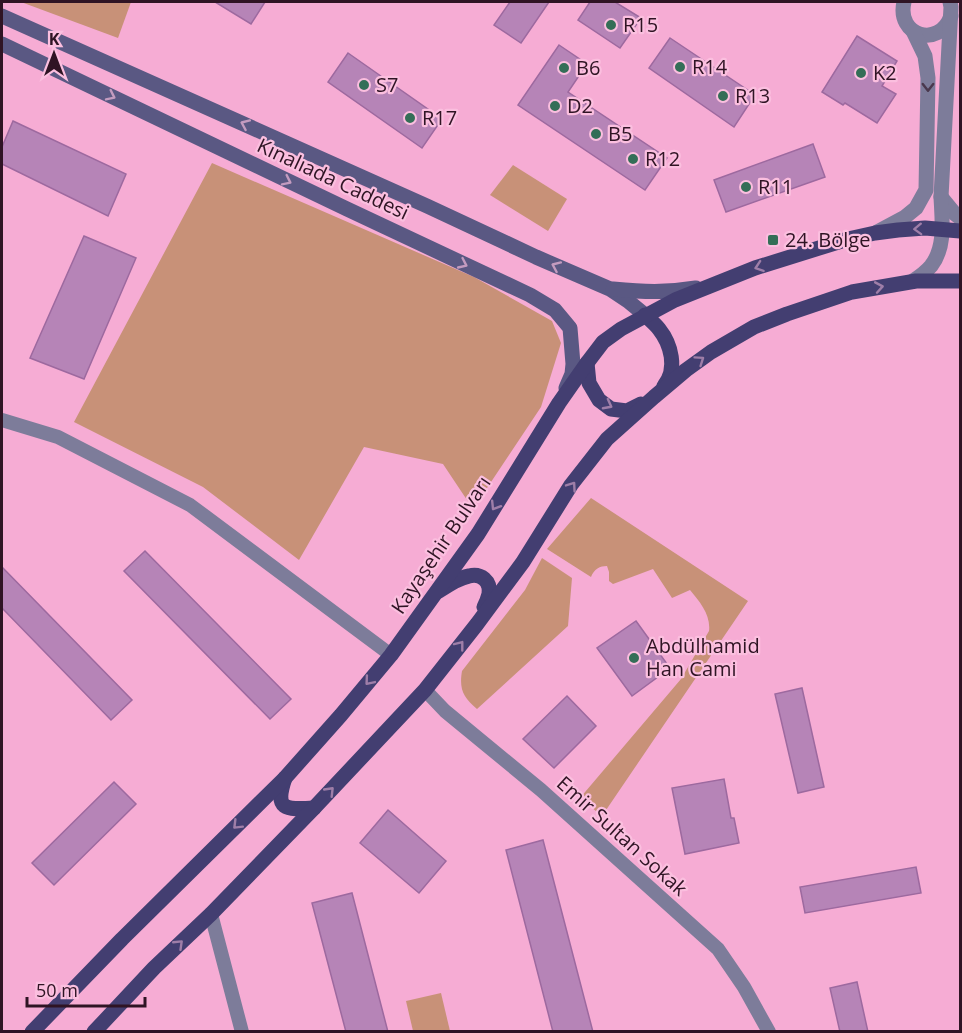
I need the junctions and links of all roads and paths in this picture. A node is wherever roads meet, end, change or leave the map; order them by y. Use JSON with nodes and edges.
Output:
{"nodes":[{"id":1,"x":904,"y":2,"type":"edge"},
{"id":2,"x":951,"y":6,"type":"edge"},
{"id":3,"x":2,"y":16,"type":"edge"},
{"id":4,"x":913,"y":31,"type":"junction"},
{"id":5,"x":2,"y":44,"type":"edge"},
{"id":6,"x":941,"y":197,"type":"junction"},
{"id":7,"x":960,"y":218,"type":"edge"},
{"id":8,"x":942,"y":229,"type":"junction"},
{"id":9,"x":960,"y":231,"type":"edge"},
{"id":10,"x":875,"y":233,"type":"junction"},
{"id":11,"x":960,"y":281,"type":"edge"},
{"id":12,"x":913,"y":282,"type":"junction"},
{"id":13,"x":711,"y":286,"type":"junction"},
{"id":14,"x":610,"y":289,"type":"junction"},
{"id":15,"x":645,"y":315,"type":"junction"},
{"id":16,"x":570,"y":328,"type":"junction"},
{"id":17,"x":587,"y":363,"type":"junction"},
{"id":18,"x":654,"y":397,"type":"junction"},
{"id":19,"x":559,"y":403,"type":"junction"},
{"id":20,"x":2,"y":420,"type":"edge"},
{"id":21,"x":435,"y":593,"type":"junction"},
{"id":22,"x":477,"y":624,"type":"junction"},
{"id":23,"x":391,"y":655,"type":"junction"},
{"id":24,"x":425,"y":690,"type":"junction"},
{"id":25,"x":285,"y":778,"type":"junction"},
{"id":26,"x":314,"y":808,"type":"junction"},
{"id":27,"x":211,"y":914,"type":"junction"},
{"id":28,"x":32,"y":1032,"type":"edge"},
{"id":29,"x":94,"y":1032,"type":"edge"},
{"id":30,"x":242,"y":1032,"type":"edge"},
{"id":31,"x":769,"y":1032,"type":"edge"}],
"edges":[{"from":1,"to":4,"type":"street"},
{"from":2,"to":4,"type":"street"},
{"from":2,"to":6,"type":"street"},
{"from":14,"to":3,"type":"main road","name":"Kınalıada Caddesi","one_way":true},
{"from":4,"to":10,"type":"street","one_way":true},
{"from":5,"to":16,"type":"main road","name":"Kınalıada Caddesi","one_way":true},
{"from":6,"to":7,"type":"street"},
{"from":6,"to":8,"type":"street"},
{"from":8,"to":9,"type":"main road","name":"Kayaşehir Bulvarı"},
{"from":8,"to":10,"type":"main road","name":"Kayaşehir Bulvarı","one_way":true},
{"from":8,"to":12,"type":"street"},
{"from":10,"to":13,"type":"main road","name":"Kayaşehir Bulvarı","one_way":true},
{"from":11,"to":12,"type":"main road"},
{"from":18,"to":12,"type":"main road","one_way":true},
{"from":13,"to":14,"type":"main road"},
{"from":13,"to":15,"type":"main road","name":"Kayaşehir Bulvarı"},
{"from":14,"to":15,"type":"main road","name":"Kınalıada Caddesi"},
{"from":15,"to":17,"type":"main road","name":"Kayaşehir Bulvarı"},
{"from":15,"to":18,"type":"main road"},
{"from":16,"to":17,"type":"main road","name":"Kınalıada Caddesi"},
{"from":16,"to":19,"type":"main road"},
{"from":17,"to":18,"type":"main road","one_way":true},
{"from":17,"to":19,"type":"main road","name":"Kayaşehir Bulvarı"},
{"from":22,"to":18,"type":"main road","one_way":true},
{"from":19,"to":21,"type":"main road","name":"Kayaşehir Bulvarı","one_way":true},
{"from":20,"to":23,"type":"street"},
{"from":21,"to":22,"type":"main road"},
{"from":21,"to":23,"type":"main road","name":"Kayaşehir Bulvarı"},
{"from":24,"to":22,"type":"main road","one_way":true},
{"from":23,"to":25,"type":"main road","name":"Kayaşehir Bulvarı","one_way":true},
{"from":26,"to":24,"type":"main road","one_way":true},
{"from":24,"to":31,"type":"street","name":"Emir Sultan Sokak"},
{"from":25,"to":26,"type":"main road"},
{"from":25,"to":28,"type":"main road","name":"Kayaşehir Bulvarı","one_way":true},
{"from":26,"to":27,"type":"main road"},
{"from":29,"to":27,"type":"main road","one_way":true},
{"from":27,"to":30,"type":"street"}]}
